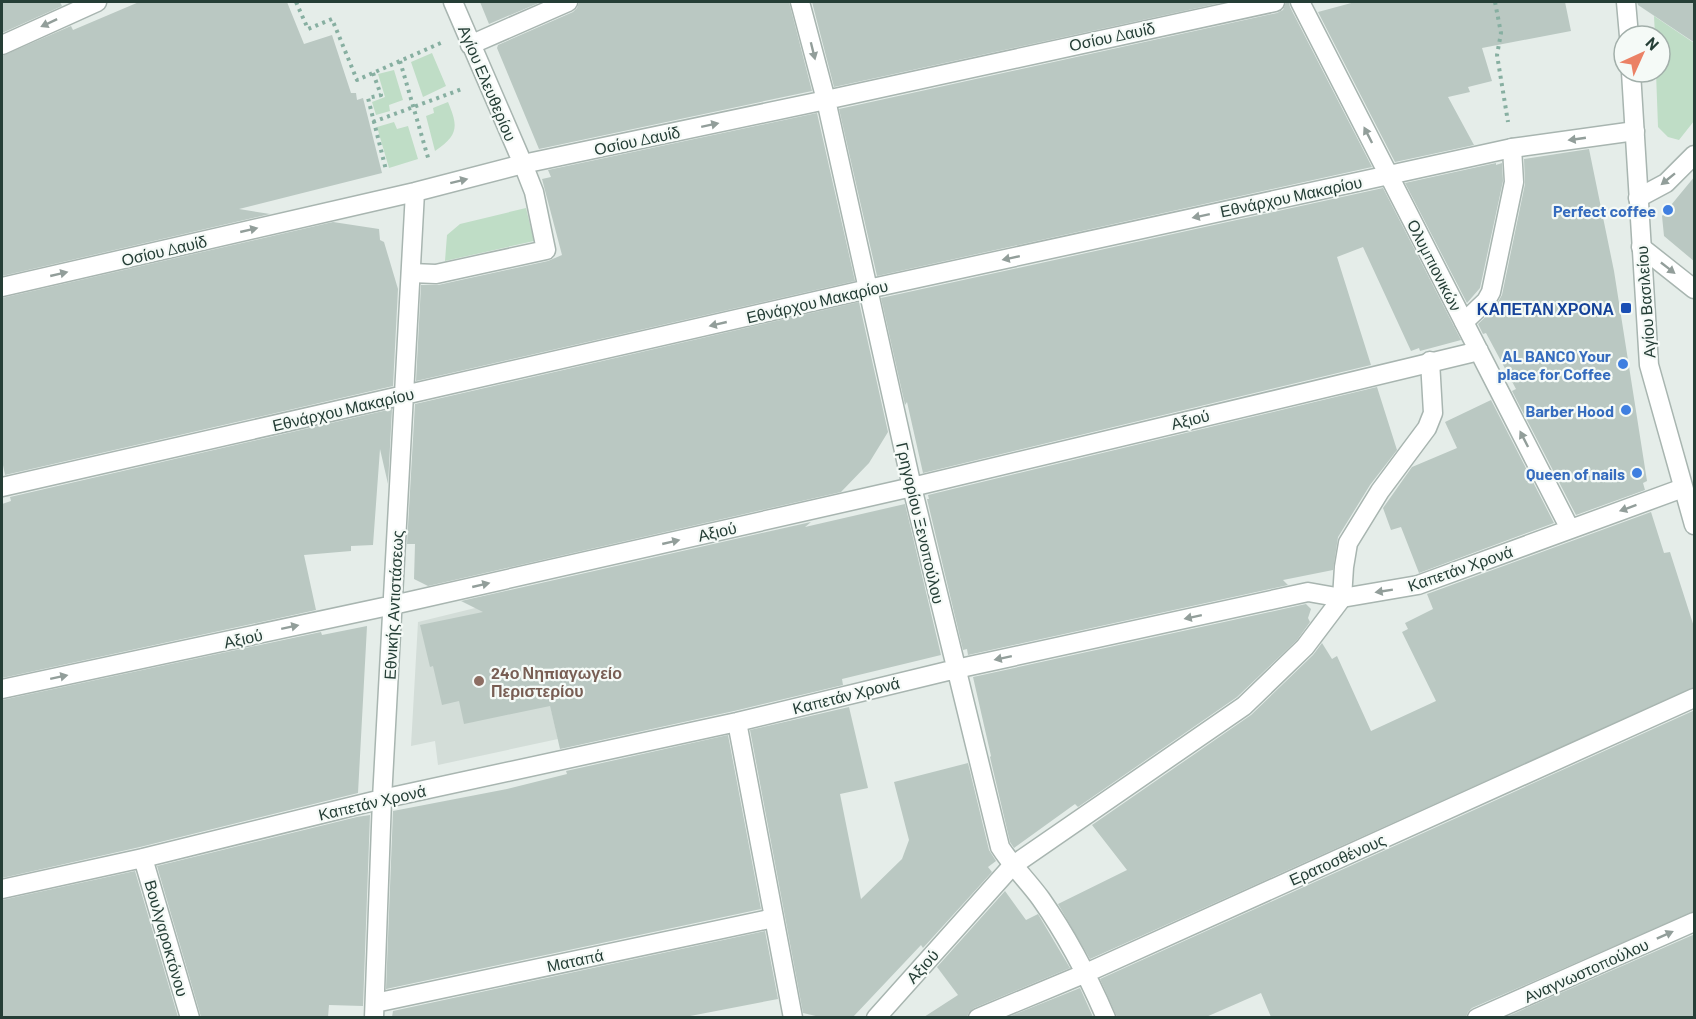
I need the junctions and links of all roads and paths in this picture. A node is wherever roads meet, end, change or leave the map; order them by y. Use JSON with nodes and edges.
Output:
{"nodes":[{"id":1,"x":97,"y":2,"type":"edge"},
{"id":2,"x":296,"y":2,"type":"edge"},
{"id":3,"x":453,"y":2,"type":"edge"},
{"id":4,"x":568,"y":2,"type":"edge"},
{"id":5,"x":800,"y":2,"type":"edge"},
{"id":6,"x":1275,"y":2,"type":"edge"},
{"id":7,"x":1300,"y":2,"type":"edge"},
{"id":8,"x":1495,"y":2,"type":"edge"},
{"id":9,"x":1626,"y":2,"type":"edge"},
{"id":10,"x":1628,"y":24,"type":"edge"},
{"id":11,"x":468,"y":39,"type":"junction"},
{"id":12,"x":2,"y":45,"type":"edge"},
{"id":13,"x":400,"y":61,"type":"junction"},
{"id":14,"x":374,"y":73,"type":"junction"},
{"id":15,"x":486,"y":80,"type":"junction"},
{"id":16,"x":1632,"y":84,"type":"edge"},
{"id":17,"x":826,"y":100,"type":"junction"},
{"id":18,"x":413,"y":108,"type":"junction"},
{"id":19,"x":373,"y":122,"type":"junction"},
{"id":20,"x":1635,"y":131,"type":"junction"},
{"id":21,"x":1512,"y":148,"type":"junction"},
{"id":22,"x":1695,"y":155,"type":"edge"},
{"id":23,"x":523,"y":164,"type":"junction"},
{"id":24,"x":1389,"y":175,"type":"junction"},
{"id":25,"x":436,"y":187,"type":"junction"},
{"id":26,"x":415,"y":192,"type":"junction"},
{"id":27,"x":393,"y":197,"type":"junction"},
{"id":28,"x":1638,"y":198,"type":"junction"},
{"id":29,"x":1641,"y":247,"type":"junction"},
{"id":30,"x":411,"y":273,"type":"junction"},
{"id":31,"x":2,"y":287,"type":"edge"},
{"id":32,"x":868,"y":289,"type":"junction"},
{"id":33,"x":1695,"y":289,"type":"edge"},
{"id":34,"x":1464,"y":322,"type":"junction"},
{"id":35,"x":1479,"y":351,"type":"junction"},
{"id":36,"x":1430,"y":361,"type":"junction"},
{"id":37,"x":405,"y":395,"type":"junction"},
{"id":38,"x":912,"y":486,"type":"junction"},
{"id":39,"x":2,"y":488,"type":"edge"},
{"id":40,"x":1683,"y":488,"type":"junction"},
{"id":41,"x":1695,"y":525,"type":"edge"},
{"id":42,"x":1570,"y":529,"type":"junction"},
{"id":43,"x":1342,"y":598,"type":"junction"},
{"id":44,"x":393,"y":605,"type":"junction"},
{"id":45,"x":956,"y":669,"type":"junction"},
{"id":46,"x":2,"y":689,"type":"edge"},
{"id":47,"x":1695,"y":698,"type":"edge"},
{"id":48,"x":737,"y":722,"type":"junction"},
{"id":49,"x":382,"y":800,"type":"junction"},
{"id":50,"x":143,"y":858,"type":"junction"},
{"id":51,"x":1012,"y":866,"type":"junction"},
{"id":52,"x":2,"y":889,"type":"edge"},
{"id":53,"x":774,"y":918,"type":"junction"},
{"id":54,"x":1695,"y":922,"type":"edge"},
{"id":55,"x":1086,"y":972,"type":"junction"},
{"id":56,"x":375,"y":1010,"type":"edge"},
{"id":57,"x":190,"y":1017,"type":"edge"},
{"id":58,"x":793,"y":1017,"type":"edge"},
{"id":59,"x":876,"y":1017,"type":"edge"},
{"id":60,"x":978,"y":1017,"type":"edge"},
{"id":61,"x":1106,"y":1017,"type":"edge"},
{"id":62,"x":1477,"y":1017,"type":"edge"}],
"edges":[{"from":1,"to":12,"type":"street","one_way":true},
{"from":2,"to":14,"type":"path"},
{"from":3,"to":11,"type":"street","name":"Αγίου Ελευθερίου"},
{"from":4,"to":11,"type":"street"},
{"from":5,"to":17,"type":"street","name":"Γρηγορίου Ξενοπούλου","one_way":true},
{"from":6,"to":17,"type":"street","name":"Οσίου Δαυίδ"},
{"from":24,"to":7,"type":"street","name":"Ολυμπιονικών","one_way":true},
{"from":8,"to":21,"type":"path"},
{"from":9,"to":10,"type":"street"},
{"from":11,"to":13,"type":"path"},
{"from":11,"to":15,"type":"street","name":"Αγίου Ελευθερίου"},
{"from":13,"to":14,"type":"path"},
{"from":13,"to":18,"type":"path"},
{"from":14,"to":19,"type":"path"},
{"from":15,"to":18,"type":"path"},
{"from":15,"to":23,"type":"street","name":"Αγίου Ελευθερίου"},
{"from":16,"to":20,"type":"street","name":"Αγίου Βασιλείου"},
{"from":23,"to":17,"type":"street","name":"Οσίου Δαυίδ","one_way":true},
{"from":17,"to":32,"type":"street","name":"Γρηγορίου Ξενοπούλου"},
{"from":18,"to":19,"type":"path"},
{"from":18,"to":25,"type":"path"},
{"from":19,"to":27,"type":"path"},
{"from":20,"to":21,"type":"street","name":"Εθνάρχου Μακαρίου","one_way":true},
{"from":20,"to":28,"type":"street","name":"Αγίου Βασιλείου"},
{"from":21,"to":24,"type":"street","name":"Εθνάρχου Μακαρίου"},
{"from":21,"to":34,"type":"street"},
{"from":22,"to":28,"type":"street","one_way":true},
{"from":25,"to":23,"type":"street","name":"Οσίου Δαυίδ","one_way":true},
{"from":23,"to":30,"type":"street","name":"Αγίου Ελευθερίου"},
{"from":24,"to":32,"type":"street","name":"Εθνάρχου Μακαρίου","one_way":true},
{"from":24,"to":34,"type":"street","name":"Ολυμπιονικών"},
{"from":25,"to":26,"type":"street","name":"Οσίου Δαυίδ"},
{"from":26,"to":27,"type":"street","name":"Οσίου Δαυίδ"},
{"from":26,"to":30,"type":"street","name":"Εθνικής Αντιστάσεως"},
{"from":31,"to":27,"type":"street","name":"Οσίου Δαυίδ","one_way":true},
{"from":28,"to":29,"type":"street","name":"Αγίου Βασιλείου"},
{"from":29,"to":33,"type":"street","one_way":true},
{"from":29,"to":40,"type":"street","name":"Αγίου Βασιλείου"},
{"from":30,"to":37,"type":"street","name":"Εθνικής Αντιστάσεως"},
{"from":32,"to":37,"type":"street","name":"Εθνάρχου Μακαρίου","one_way":true},
{"from":32,"to":38,"type":"street","name":"Γρηγορίου Ξενοπούλου"},
{"from":34,"to":35,"type":"street","name":"Ολυμπιονικών"},
{"from":35,"to":36,"type":"street","name":"Αξιού"},
{"from":42,"to":35,"type":"street","name":"Ολυμπιονικών","one_way":true},
{"from":36,"to":38,"type":"street","name":"Αξιού"},
{"from":36,"to":43,"type":"street"},
{"from":37,"to":39,"type":"street","name":"Εθνάρχου Μακαρίου"},
{"from":37,"to":44,"type":"street","name":"Εθνικής Αντιστάσεως"},
{"from":44,"to":38,"type":"street","name":"Αξιού","one_way":true},
{"from":38,"to":45,"type":"street","name":"Γρηγορίου Ξενοπούλου"},
{"from":40,"to":41,"type":"street","name":"Αγίου Βασιλείου"},
{"from":40,"to":42,"type":"street","name":"Καπετάν Χρονά","one_way":true},
{"from":42,"to":43,"type":"street","name":"Καπετάν Χρονά","one_way":true},
{"from":43,"to":45,"type":"street","name":"Καπετάν Χρονά","one_way":true},
{"from":43,"to":51,"type":"street","name":"Αξιού"},
{"from":46,"to":44,"type":"street","name":"Αξιού","one_way":true},
{"from":44,"to":49,"type":"street","name":"Εθνικής Αντιστάσεως"},
{"from":45,"to":48,"type":"street","name":"Καπετάν Χρονά"},
{"from":45,"to":51,"type":"street","name":"Γρηγορίου Ξενοπούλου"},
{"from":47,"to":55,"type":"street","name":"Ερατοσθένους"},
{"from":48,"to":49,"type":"street","name":"Καπετάν Χρονά"},
{"from":48,"to":53,"type":"street"},
{"from":49,"to":50,"type":"street","name":"Καπετάν Χρονά"},
{"from":49,"to":56,"type":"street","name":"Εθνικής Αντιστάσεως"},
{"from":50,"to":52,"type":"street","name":"Καπετάν Χρονά"},
{"from":50,"to":57,"type":"street","name":"Βουλγαροκτόνου"},
{"from":51,"to":55,"type":"street","name":"Γρηγορίου Ξενοπούλου"},
{"from":51,"to":59,"type":"street","name":"Αξιού"},
{"from":53,"to":56,"type":"street","name":"Ματαπά"},
{"from":53,"to":58,"type":"street"},
{"from":62,"to":54,"type":"street","name":"Αναγνωστοπούλου","one_way":true},
{"from":55,"to":60,"type":"street","name":"Ερατοσθένους"},
{"from":55,"to":61,"type":"street","name":"Γρηγορίου Ξενοπούλου"}]}
